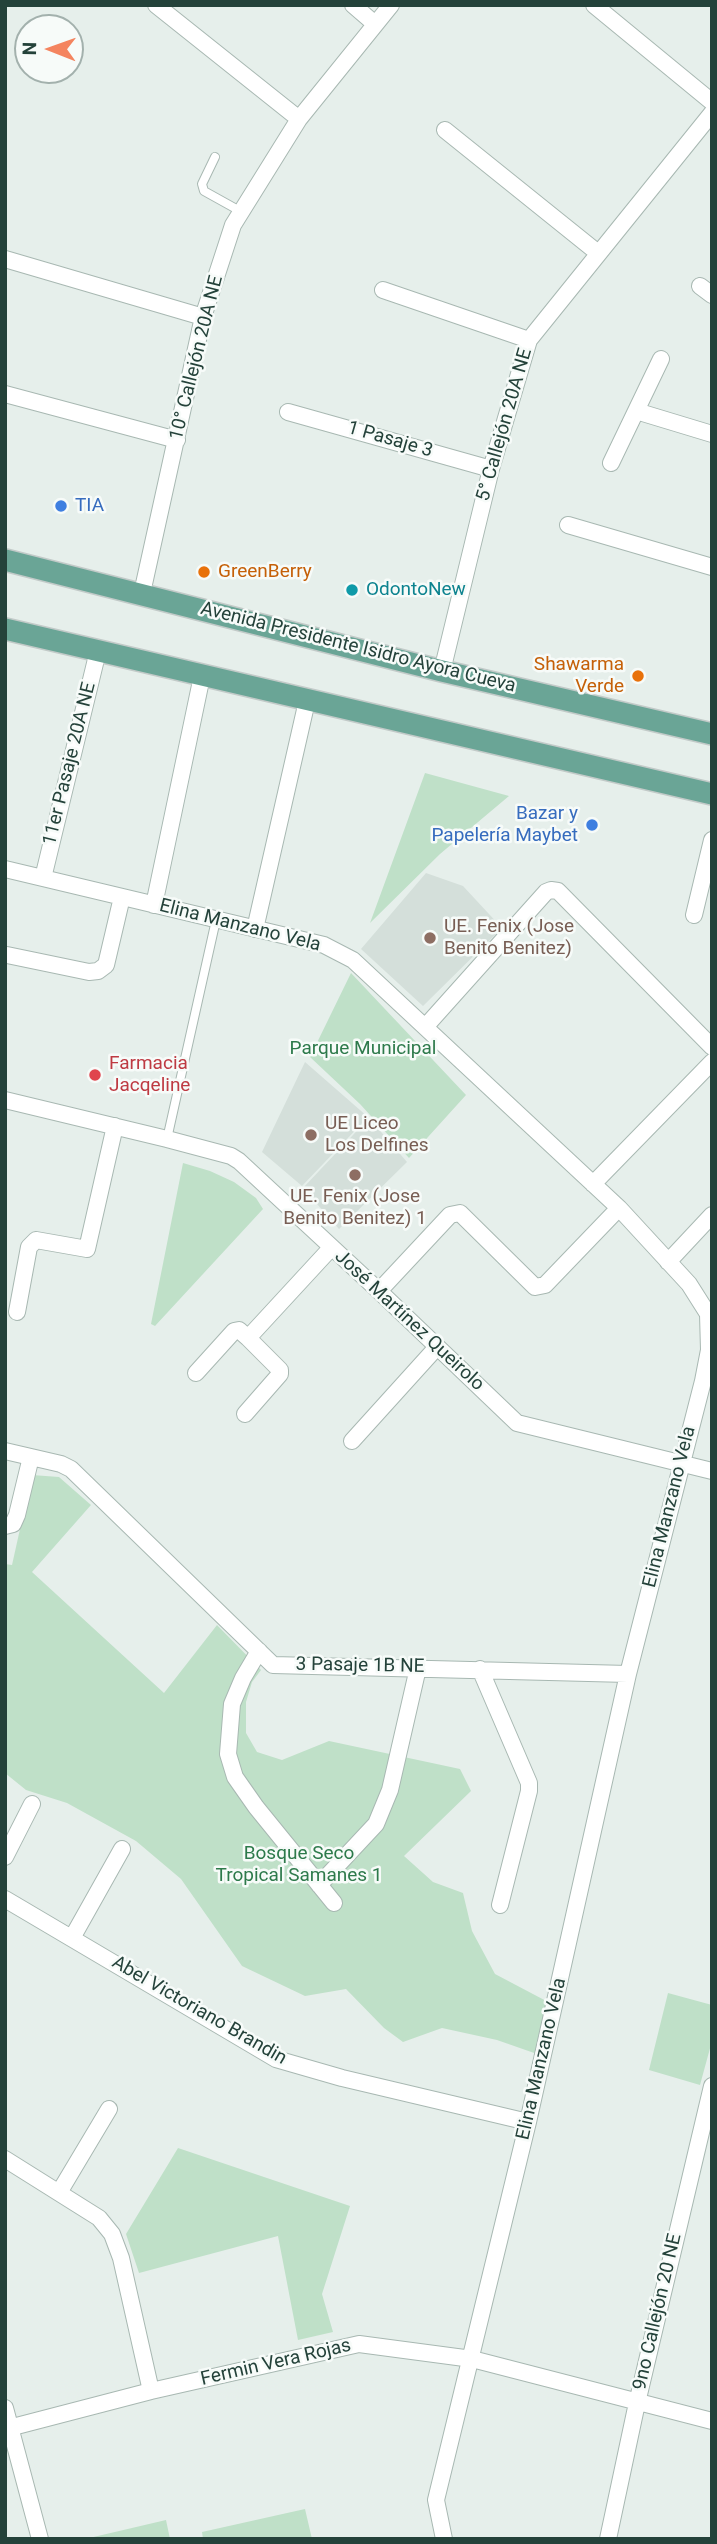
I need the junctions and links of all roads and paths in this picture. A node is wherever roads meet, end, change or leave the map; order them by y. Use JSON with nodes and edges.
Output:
{"nodes":[{"id":1,"x":156,"y":5,"type":"edge"},
{"id":2,"x":353,"y":5,"type":"edge"},
{"id":3,"x":391,"y":5,"type":"edge"},
{"id":4,"x":594,"y":5,"type":"edge"},
{"id":5,"x":374,"y":24,"type":"junction"},
{"id":6,"x":712,"y":102,"type":"edge"},
{"id":7,"x":712,"y":113,"type":"edge"},
{"id":8,"x":299,"y":119,"type":"junction"},
{"id":9,"x":445,"y":130,"type":"dead end"},
{"id":10,"x":215,"y":157,"type":"dead end"},
{"id":11,"x":240,"y":211,"type":"junction"},
{"id":12,"x":598,"y":253,"type":"junction"},
{"id":13,"x":5,"y":260,"type":"edge"},
{"id":14,"x":383,"y":290,"type":"dead end"},
{"id":15,"x":203,"y":317,"type":"junction"},
{"id":16,"x":529,"y":340,"type":"junction"},
{"id":17,"x":661,"y":359,"type":"dead end"},
{"id":18,"x":5,"y":394,"type":"edge"},
{"id":19,"x":636,"y":411,"type":"junction"},
{"id":20,"x":288,"y":412,"type":"dead end"},
{"id":21,"x":712,"y":434,"type":"edge"},
{"id":22,"x":177,"y":440,"type":"junction"},
{"id":23,"x":611,"y":463,"type":"dead end"},
{"id":24,"x":491,"y":469,"type":"junction"},
{"id":25,"x":568,"y":524,"type":"dead end"},
{"id":26,"x":5,"y":560,"type":"edge"},
{"id":27,"x":712,"y":567,"type":"edge"},
{"id":28,"x":142,"y":593,"type":"junction"},
{"id":29,"x":5,"y":629,"type":"edge"},
{"id":30,"x":98,"y":650,"type":"junction"},
{"id":31,"x":442,"y":671,"type":"junction"},
{"id":32,"x":202,"y":676,"type":"junction"},
{"id":33,"x":307,"y":701,"type":"junction"},
{"id":34,"x":712,"y":734,"type":"edge"},
{"id":35,"x":712,"y":794,"type":"edge"},
{"id":36,"x":712,"y":840,"type":"edge"},
{"id":37,"x":5,"y":869,"type":"edge"},
{"id":38,"x":43,"y":878,"type":"junction"},
{"id":39,"x":122,"y":897,"type":"junction"},
{"id":40,"x":154,"y":905,"type":"junction"},
{"id":41,"x":694,"y":915,"type":"dead end"},
{"id":42,"x":216,"y":920,"type":"junction"},
{"id":43,"x":254,"y":929,"type":"junction"},
{"id":44,"x":7,"y":955,"type":"edge"},
{"id":45,"x":426,"y":1026,"type":"junction"},
{"id":46,"x":712,"y":1047,"type":"edge"},
{"id":47,"x":712,"y":1062,"type":"edge"},
{"id":48,"x":5,"y":1100,"type":"edge"},
{"id":49,"x":115,"y":1126,"type":"junction"},
{"id":50,"x":167,"y":1139,"type":"junction"},
{"id":51,"x":593,"y":1184,"type":"junction"},
{"id":52,"x":619,"y":1208,"type":"junction"},
{"id":53,"x":712,"y":1215,"type":"edge"},
{"id":54,"x":331,"y":1248,"type":"junction"},
{"id":55,"x":668,"y":1262,"type":"junction"},
{"id":56,"x":379,"y":1291,"type":"junction"},
{"id":57,"x":16,"y":1312,"type":"dead end"},
{"id":58,"x":248,"y":1338,"type":"junction"},
{"id":59,"x":437,"y":1347,"type":"junction"},
{"id":60,"x":196,"y":1373,"type":"dead end"},
{"id":61,"x":707,"y":1381,"type":"edge"},
{"id":62,"x":245,"y":1414,"type":"dead end"},
{"id":63,"x":352,"y":1441,"type":"dead end"},
{"id":64,"x":5,"y":1451,"type":"edge"},
{"id":65,"x":31,"y":1457,"type":"junction"},
{"id":66,"x":681,"y":1464,"type":"junction"},
{"id":67,"x":712,"y":1471,"type":"edge"},
{"id":68,"x":5,"y":1526,"type":"edge"},
{"id":69,"x":258,"y":1651,"type":"junction"},
{"id":70,"x":418,"y":1668,"type":"junction"},
{"id":71,"x":480,"y":1669,"type":"junction"},
{"id":72,"x":628,"y":1674,"type":"junction"},
{"id":73,"x":32,"y":1804,"type":"dead end"},
{"id":74,"x":122,"y":1849,"type":"dead end"},
{"id":75,"x":5,"y":1857,"type":"edge"},
{"id":76,"x":319,"y":1885,"type":"junction"},
{"id":77,"x":5,"y":1899,"type":"edge"},
{"id":78,"x":334,"y":1903,"type":"dead end"},
{"id":79,"x":500,"y":1905,"type":"dead end"},
{"id":80,"x":72,"y":1938,"type":"junction"},
{"id":81,"x":712,"y":2086,"type":"edge"},
{"id":82,"x":109,"y":2109,"type":"dead end"},
{"id":83,"x":528,"y":2122,"type":"junction"},
{"id":84,"x":5,"y":2160,"type":"edge"},
{"id":85,"x":60,"y":2191,"type":"junction"},
{"id":86,"x":472,"y":2359,"type":"junction"},
{"id":87,"x":151,"y":2391,"type":"junction"},
{"id":88,"x":637,"y":2403,"type":"junction"},
{"id":89,"x":5,"y":2408,"type":"edge"},
{"id":90,"x":712,"y":2421,"type":"edge"},
{"id":91,"x":8,"y":2429,"type":"edge"},
{"id":92,"x":40,"y":2539,"type":"edge"},
{"id":93,"x":444,"y":2539,"type":"edge"},
{"id":94,"x":608,"y":2539,"type":"edge"}],
"edges":[{"from":1,"to":8,"type":"street"},
{"from":2,"to":5,"type":"street"},
{"from":3,"to":5,"type":"street","name":"10° Callejón 20A NE"},
{"from":4,"to":6,"type":"street"},
{"from":5,"to":8,"type":"street","name":"10° Callejón 20A NE"},
{"from":7,"to":12,"type":"street","name":"5° Callejón 20A NE"},
{"from":8,"to":11,"type":"street","name":"10° Callejón 20A NE"},
{"from":9,"to":12,"type":"street"},
{"from":10,"to":11,"type":"lane"},
{"from":11,"to":15,"type":"street","name":"10° Callejón 20A NE"},
{"from":12,"to":16,"type":"street","name":"5° Callejón 20A NE"},
{"from":13,"to":15,"type":"street"},
{"from":14,"to":16,"type":"street"},
{"from":15,"to":22,"type":"street","name":"10° Callejón 20A NE"},
{"from":16,"to":24,"type":"street","name":"5° Callejón 20A NE"},
{"from":17,"to":19,"type":"street"},
{"from":18,"to":22,"type":"street"},
{"from":19,"to":21,"type":"street"},
{"from":19,"to":23,"type":"street"},
{"from":20,"to":24,"type":"street","name":"1 Pasaje 3"},
{"from":22,"to":28,"type":"street","name":"10° Callejón 20A NE"},
{"from":24,"to":31,"type":"street","name":"5° Callejón 20A NE"},
{"from":25,"to":27,"type":"street"},
{"from":26,"to":28,"type":"main road","name":"Avenida Presidente Isidro Ayora Cueva"},
{"from":28,"to":31,"type":"main road","name":"Avenida Presidente Isidro Ayora Cueva"},
{"from":29,"to":30,"type":"main road"},
{"from":30,"to":32,"type":"main road"},
{"from":30,"to":38,"type":"street","name":"11er Pasaje 20A NE"},
{"from":31,"to":34,"type":"main road","name":"Avenida Presidente Isidro Ayora Cueva"},
{"from":32,"to":33,"type":"main road"},
{"from":32,"to":40,"type":"street"},
{"from":33,"to":35,"type":"main road"},
{"from":33,"to":43,"type":"street"},
{"from":36,"to":41,"type":"street"},
{"from":37,"to":38,"type":"street","name":"Elina Manzano Vela"},
{"from":38,"to":39,"type":"street","name":"Elina Manzano Vela"},
{"from":39,"to":40,"type":"street","name":"Elina Manzano Vela"},
{"from":39,"to":44,"type":"street"},
{"from":40,"to":42,"type":"street","name":"Elina Manzano Vela"},
{"from":42,"to":43,"type":"street","name":"Elina Manzano Vela"},
{"from":42,"to":50,"type":"lane"},
{"from":43,"to":45,"type":"street","name":"Elina Manzano Vela"},
{"from":45,"to":46,"type":"street"},
{"from":45,"to":51,"type":"street","name":"Elina Manzano Vela"},
{"from":47,"to":51,"type":"street"},
{"from":48,"to":49,"type":"street","name":"José Martínez Queirolo"},
{"from":49,"to":50,"type":"street","name":"José Martínez Queirolo"},
{"from":49,"to":57,"type":"street"},
{"from":50,"to":54,"type":"street","name":"José Martínez Queirolo"},
{"from":51,"to":52,"type":"street","name":"Elina Manzano Vela"},
{"from":52,"to":55,"type":"street","name":"Elina Manzano Vela"},
{"from":52,"to":56,"type":"street"},
{"from":53,"to":55,"type":"street"},
{"from":54,"to":56,"type":"street","name":"José Martínez Queirolo"},
{"from":54,"to":58,"type":"street"},
{"from":55,"to":61,"type":"street","name":"Elina Manzano Vela"},
{"from":56,"to":59,"type":"street","name":"José Martínez Queirolo"},
{"from":58,"to":60,"type":"street"},
{"from":58,"to":62,"type":"street"},
{"from":59,"to":63,"type":"street"},
{"from":59,"to":66,"type":"street","name":"José Martínez Queirolo"},
{"from":61,"to":66,"type":"street","name":"Elina Manzano Vela"},
{"from":64,"to":65,"type":"street","name":"3 Pasaje 1B NE"},
{"from":65,"to":68,"type":"street"},
{"from":65,"to":69,"type":"street","name":"3 Pasaje 1B NE"},
{"from":66,"to":67,"type":"street","name":"José Martínez Queirolo"},
{"from":66,"to":72,"type":"street","name":"Elina Manzano Vela"},
{"from":69,"to":70,"type":"street","name":"3 Pasaje 1B NE"},
{"from":69,"to":76,"type":"street"},
{"from":70,"to":71,"type":"street","name":"3 Pasaje 1B NE"},
{"from":70,"to":76,"type":"street"},
{"from":71,"to":72,"type":"street","name":"3 Pasaje 1B NE"},
{"from":71,"to":79,"type":"street"},
{"from":72,"to":83,"type":"street","name":"Elina Manzano Vela"},
{"from":73,"to":75,"type":"street"},
{"from":74,"to":80,"type":"street"},
{"from":76,"to":78,"type":"street"},
{"from":77,"to":80,"type":"street","name":"Abel Victoriano Brandin"},
{"from":80,"to":83,"type":"street","name":"Abel Victoriano Brandin"},
{"from":81,"to":88,"type":"street","name":"9no Callejón 20 NE"},
{"from":82,"to":85,"type":"street"},
{"from":83,"to":86,"type":"street","name":"Elina Manzano Vela"},
{"from":84,"to":85,"type":"street"},
{"from":85,"to":87,"type":"street"},
{"from":86,"to":87,"type":"street","name":"Fermin Vera Rojas"},
{"from":86,"to":88,"type":"street","name":"Fermin Vera Rojas"},
{"from":86,"to":93,"type":"street","name":"Elina Manzano Vela"},
{"from":87,"to":91,"type":"street","name":"Fermin Vera Rojas"},
{"from":88,"to":90,"type":"street","name":"Fermin Vera Rojas"},
{"from":88,"to":94,"type":"street","name":"9no Callejón 20 NE"},
{"from":89,"to":91,"type":"street"},
{"from":91,"to":92,"type":"street"}]}
